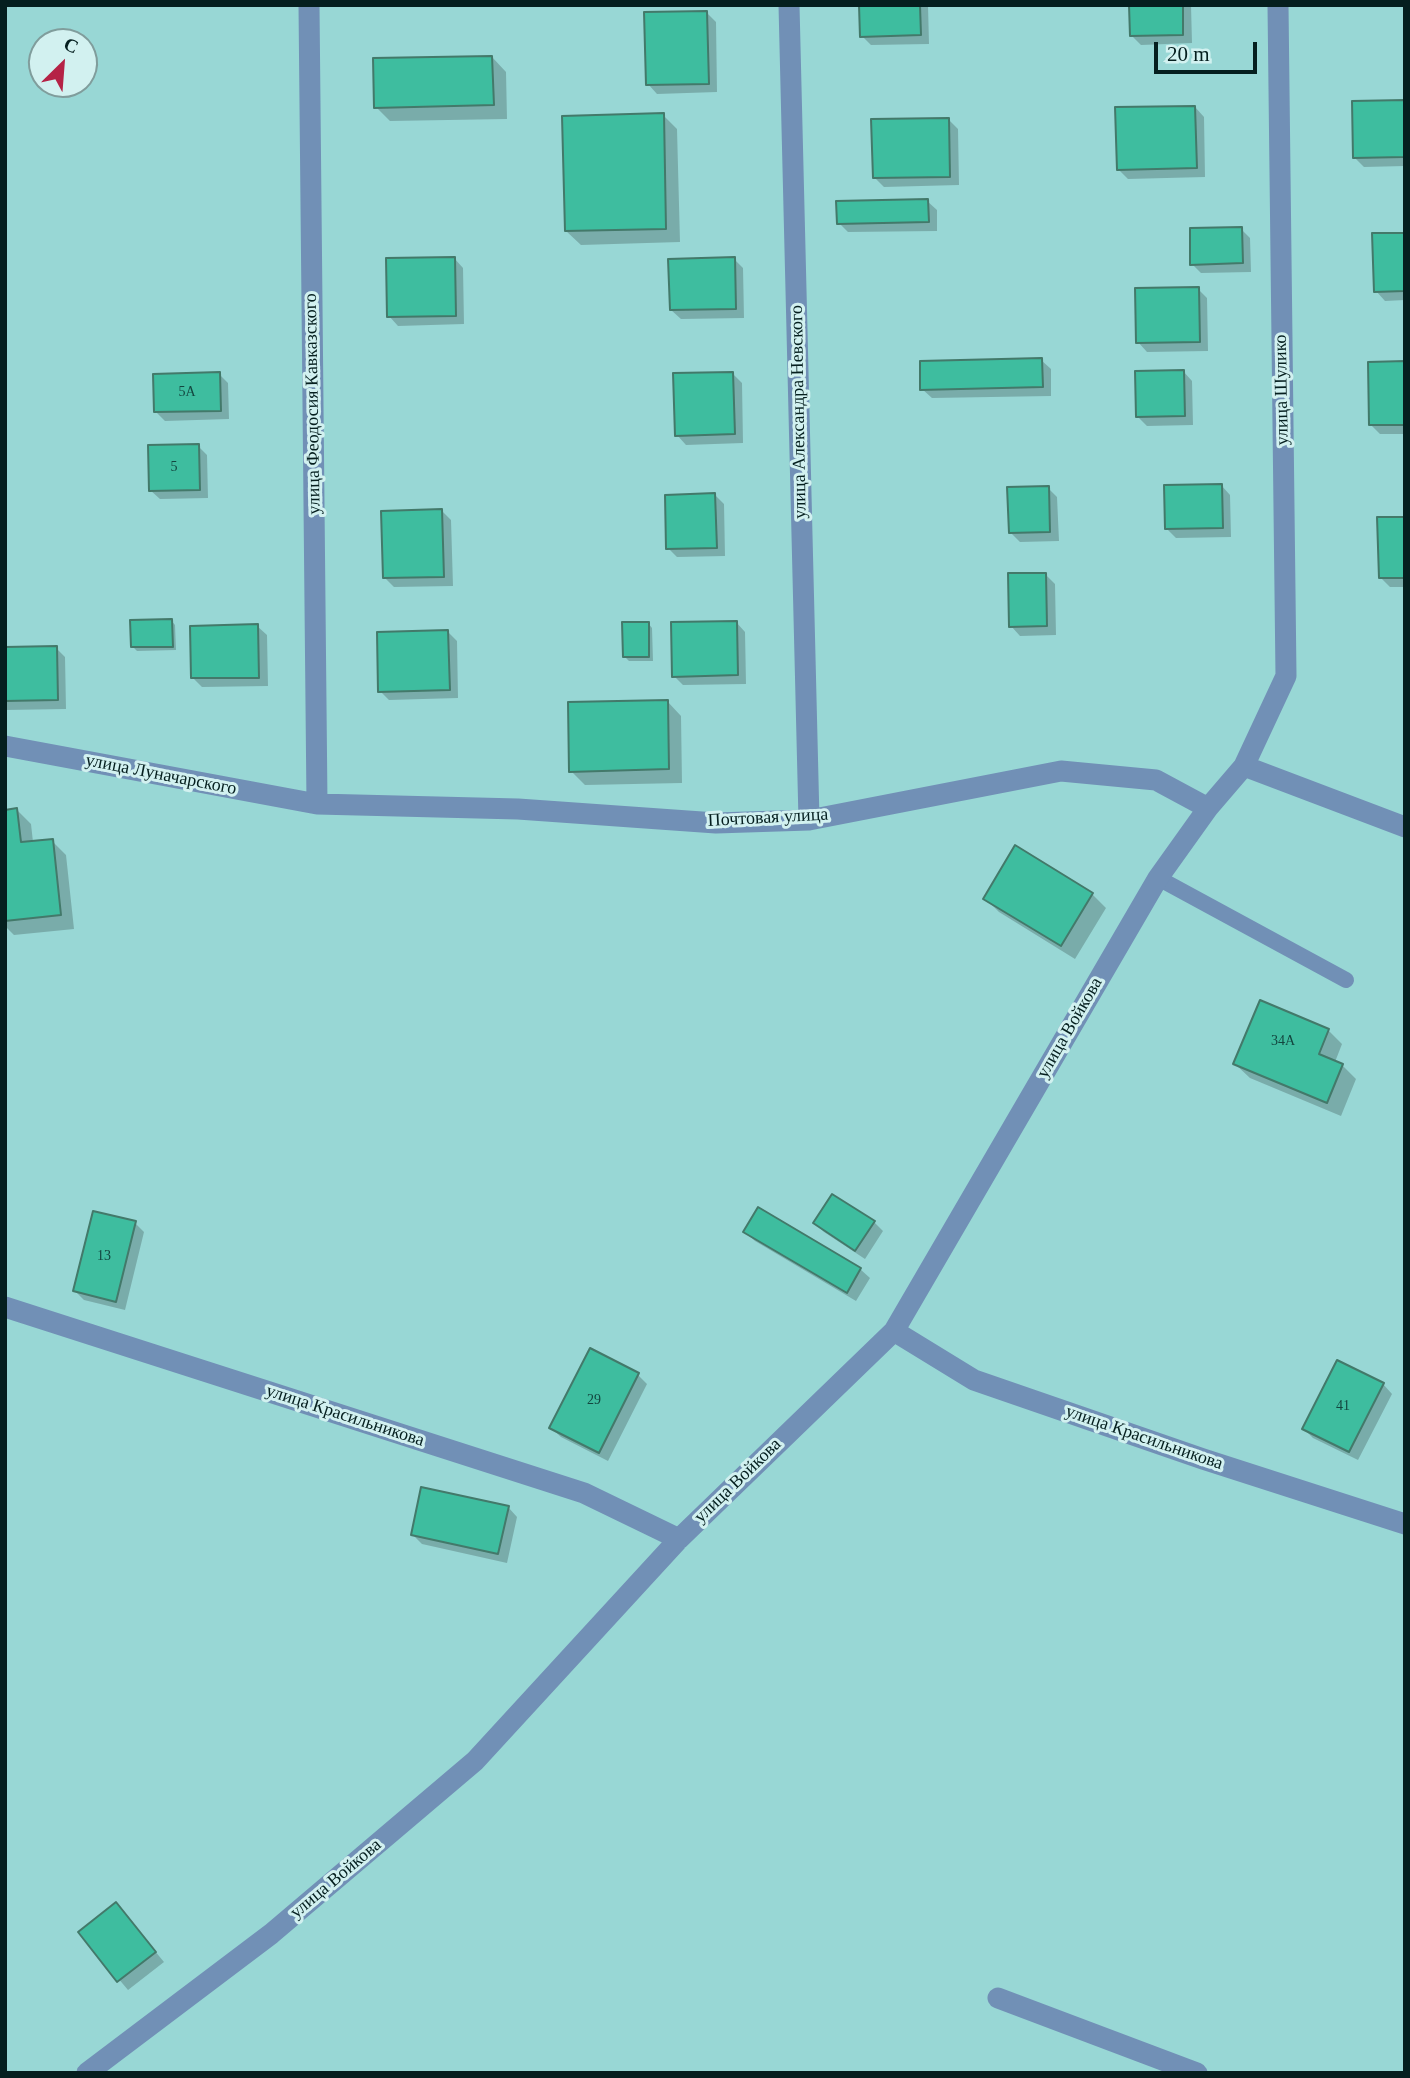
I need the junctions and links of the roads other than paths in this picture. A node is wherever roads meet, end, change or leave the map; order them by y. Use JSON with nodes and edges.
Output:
{"nodes":[{"id":1,"x":309,"y":5,"type":"edge"},
{"id":2,"x":789,"y":5,"type":"edge"},
{"id":3,"x":1278,"y":5,"type":"edge"},
{"id":4,"x":5,"y":746,"type":"edge"},
{"id":5,"x":1244,"y":766,"type":"junction"},
{"id":6,"x":317,"y":804,"type":"junction"},
{"id":7,"x":1208,"y":808,"type":"junction"},
{"id":8,"x":809,"y":820,"type":"junction"},
{"id":9,"x":1405,"y":827,"type":"edge"},
{"id":10,"x":1158,"y":878,"type":"junction"},
{"id":11,"x":1346,"y":980,"type":"dead end"},
{"id":12,"x":5,"y":1307,"type":"edge"},
{"id":13,"x":894,"y":1331,"type":"junction"},
{"id":14,"x":1405,"y":1524,"type":"edge"},
{"id":15,"x":679,"y":1539,"type":"junction"},
{"id":16,"x":998,"y":1998,"type":"dead end"},
{"id":17,"x":87,"y":2073,"type":"edge"},
{"id":18,"x":1197,"y":2073,"type":"edge"}],
"edges":[{"from":1,"to":6,"type":"street","name":"улица Феодосия Кавказского"},
{"from":2,"to":8,"type":"street","name":"улица Александра Невского"},
{"from":3,"to":5,"type":"street","name":"улица Шулико"},
{"from":4,"to":6,"type":"street","name":"улица Луначарского"},
{"from":5,"to":7,"type":"street","name":"улица Войкова"},
{"from":5,"to":9,"type":"street"},
{"from":6,"to":8,"type":"street","name":"Почтовая улица"},
{"from":7,"to":8,"type":"street","name":"Почтовая улица"},
{"from":7,"to":10,"type":"street","name":"улица Войкова"},
{"from":10,"to":11,"type":"lane"},
{"from":10,"to":13,"type":"street","name":"улица Войкова"},
{"from":12,"to":15,"type":"street","name":"улица Красильникова"},
{"from":13,"to":14,"type":"street","name":"улица Красильникова"},
{"from":13,"to":15,"type":"street","name":"улица Войкова"},
{"from":15,"to":17,"type":"street","name":"улица Войкова"},
{"from":16,"to":18,"type":"street"}]}
